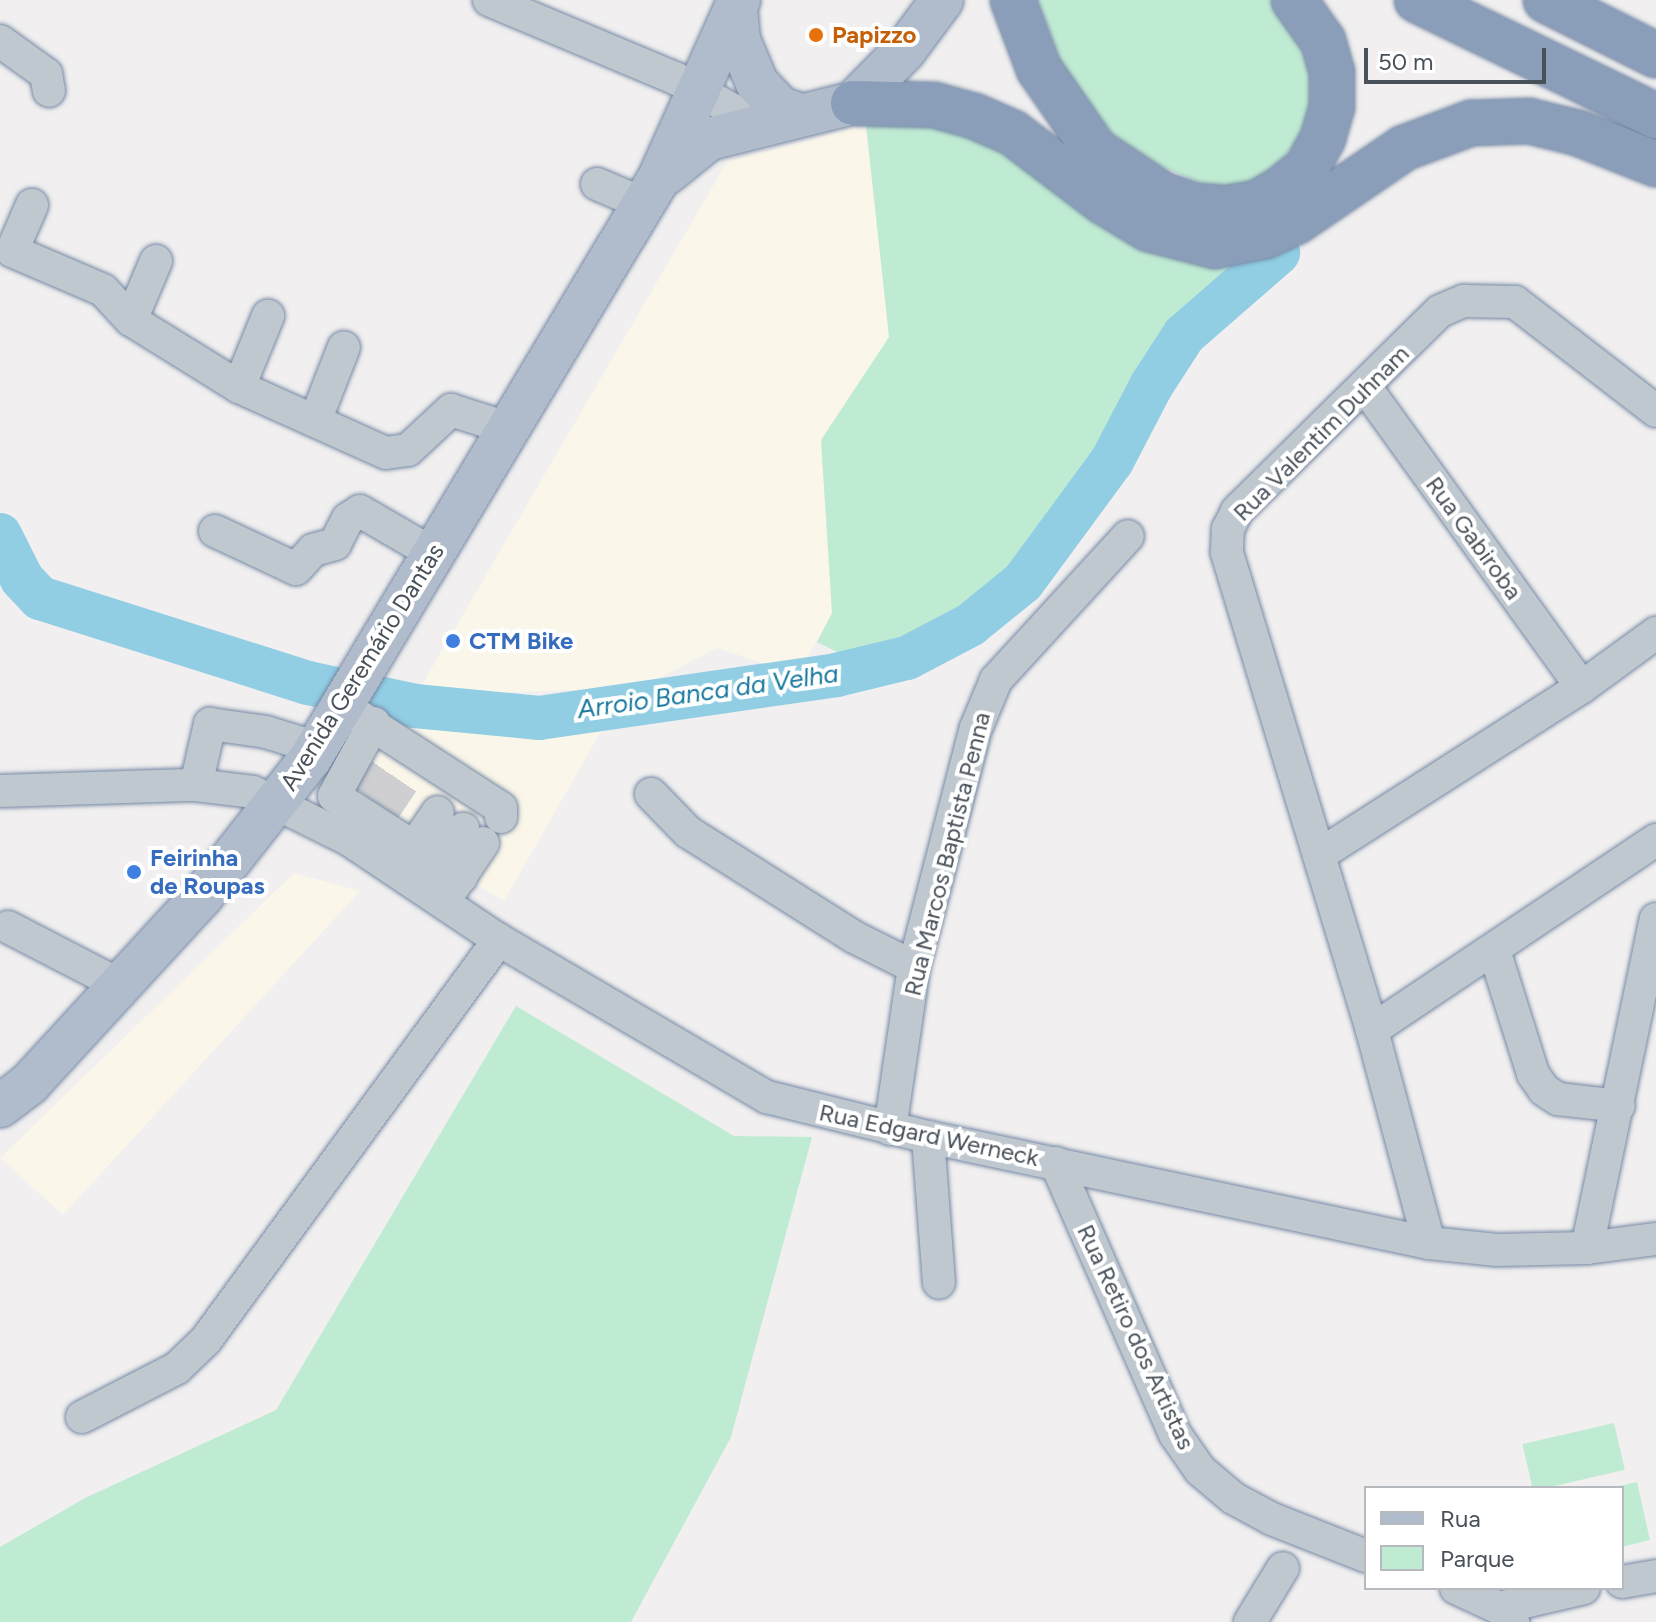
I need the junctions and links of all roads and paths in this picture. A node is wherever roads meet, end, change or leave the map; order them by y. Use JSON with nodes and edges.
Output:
{"nodes":[{"id":1,"x":489,"y":0,"type":"edge"},
{"id":2,"x":942,"y":0,"type":"edge"},
{"id":3,"x":1013,"y":0,"type":"edge"},
{"id":4,"x":1294,"y":0,"type":"edge"},
{"id":5,"x":1417,"y":0,"type":"edge"},
{"id":6,"x":1546,"y":0,"type":"edge"},
{"id":7,"x":1584,"y":0,"type":"edge"},
{"id":8,"x":737,"y":3,"type":"edge"},
{"id":9,"x":1656,"y":27,"type":"edge"},
{"id":10,"x":0,"y":41,"type":"edge"},
{"id":11,"x":1656,"y":55,"type":"edge"},
{"id":12,"x":49,"y":91,"type":"dead end"},
{"id":13,"x":699,"y":93,"type":"junction"},
{"id":14,"x":853,"y":103,"type":"junction"},
{"id":15,"x":799,"y":114,"type":"junction"},
{"id":16,"x":1656,"y":116,"type":"edge"},
{"id":17,"x":757,"y":123,"type":"junction"},
{"id":18,"x":1656,"y":164,"type":"edge"},
{"id":19,"x":597,"y":184,"type":"dead end"},
{"id":20,"x":652,"y":191,"type":"junction"},
{"id":21,"x":32,"y":205,"type":"dead end"},
{"id":22,"x":156,"y":261,"type":"dead end"},
{"id":23,"x":268,"y":316,"type":"dead end"},
{"id":24,"x":131,"y":320,"type":"junction"},
{"id":25,"x":344,"y":347,"type":"dead end"},
{"id":26,"x":239,"y":387,"type":"junction"},
{"id":27,"x":1366,"y":388,"type":"junction"},
{"id":28,"x":1656,"y":411,"type":"edge"},
{"id":29,"x":315,"y":421,"type":"junction"},
{"id":30,"x":507,"y":428,"type":"junction"},
{"id":31,"x":215,"y":531,"type":"dead end"},
{"id":32,"x":1128,"y":536,"type":"dead end"},
{"id":33,"x":434,"y":554,"type":"junction"},
{"id":34,"x":1656,"y":633,"type":"edge"},
{"id":35,"x":1582,"y":687,"type":"junction"},
{"id":36,"x":381,"y":725,"type":"junction"},
{"id":37,"x":317,"y":748,"type":"junction"},
{"id":38,"x":196,"y":785,"type":"junction"},
{"id":39,"x":0,"y":791,"type":"edge"},
{"id":40,"x":651,"y":794,"type":"dead end"},
{"id":41,"x":276,"y":803,"type":"junction"},
{"id":42,"x":471,"y":809,"type":"junction"},
{"id":43,"x":1656,"y":840,"type":"edge"},
{"id":44,"x":1319,"y":855,"type":"junction"},
{"id":45,"x":439,"y":872,"type":"junction"},
{"id":46,"x":1656,"y":919,"type":"edge"},
{"id":47,"x":8,"y":927,"type":"dead end"},
{"id":48,"x":499,"y":940,"type":"junction"},
{"id":49,"x":1494,"y":950,"type":"junction"},
{"id":50,"x":914,"y":967,"type":"junction"},
{"id":51,"x":120,"y":985,"type":"junction"},
{"id":52,"x":1372,"y":1030,"type":"junction"},
{"id":53,"x":0,"y":1106,"type":"edge"},
{"id":54,"x":1619,"y":1106,"type":"junction"},
{"id":55,"x":890,"y":1129,"type":"junction"},
{"id":56,"x":928,"y":1137,"type":"junction"},
{"id":57,"x":1056,"y":1163,"type":"junction"},
{"id":58,"x":1656,"y":1239,"type":"edge"},
{"id":59,"x":1429,"y":1243,"type":"junction"},
{"id":60,"x":1587,"y":1248,"type":"junction"},
{"id":61,"x":939,"y":1283,"type":"dead end"},
{"id":62,"x":82,"y":1417,"type":"dead end"},
{"id":63,"x":1364,"y":1555,"type":"edge"},
{"id":64,"x":1283,"y":1568,"type":"dead end"},
{"id":65,"x":1656,"y":1576,"type":"edge"},
{"id":66,"x":1624,"y":1582,"type":"edge"},
{"id":67,"x":1460,"y":1590,"type":"edge"},
{"id":68,"x":1582,"y":1595,"type":"edge"},
{"id":69,"x":1508,"y":1617,"type":"edge"},
{"id":70,"x":1250,"y":1622,"type":"edge"}],
"edges":[{"from":1,"to":13,"type":"street"},
{"from":2,"to":14,"type":"main road"},
{"from":3,"to":4,"type":"highway"},
{"from":5,"to":16,"type":"highway"},
{"from":6,"to":11,"type":"highway"},
{"from":7,"to":9,"type":"highway"},
{"from":8,"to":13,"type":"main road","name":"Avenida Geremário Dantas"},
{"from":8,"to":15,"type":"main road"},
{"from":10,"to":12,"type":"street"},
{"from":13,"to":17,"type":"street"},
{"from":13,"to":20,"type":"main road","name":"Avenida Geremário Dantas"},
{"from":14,"to":15,"type":"main road","name":"Avenida Geremário Dantas"},
{"from":14,"to":18,"type":"highway"},
{"from":15,"to":17,"type":"main road","name":"Avenida Geremário Dantas"},
{"from":17,"to":20,"type":"main road","name":"Avenida Geremário Dantas"},
{"from":19,"to":20,"type":"street"},
{"from":20,"to":30,"type":"main road","name":"Avenida Geremário Dantas"},
{"from":21,"to":24,"type":"street"},
{"from":22,"to":24,"type":"street"},
{"from":23,"to":26,"type":"street"},
{"from":24,"to":26,"type":"street"},
{"from":25,"to":29,"type":"street"},
{"from":26,"to":29,"type":"street"},
{"from":27,"to":28,"type":"street","name":"Rua Valentim Duhnam"},
{"from":27,"to":35,"type":"street","name":"Rua Gabiroba"},
{"from":27,"to":44,"type":"street","name":"Rua Valentim Duhnam"},
{"from":29,"to":30,"type":"street"},
{"from":30,"to":33,"type":"main road","name":"Avenida Geremário Dantas"},
{"from":31,"to":33,"type":"street"},
{"from":32,"to":50,"type":"street","name":"Rua Marcos Baptista Penna"},
{"from":33,"to":36,"type":"main road","name":"Avenida Geremário Dantas"},
{"from":34,"to":35,"type":"street"},
{"from":35,"to":44,"type":"street"},
{"from":36,"to":37,"type":"main road","name":"Avenida Geremário Dantas"},
{"from":36,"to":42,"type":"street"},
{"from":36,"to":45,"type":"street"},
{"from":37,"to":38,"type":"street"},
{"from":37,"to":41,"type":"main road","name":"Avenida Geremário Dantas"},
{"from":38,"to":39,"type":"street","name":"Rua Edgard Werneck"},
{"from":38,"to":41,"type":"street","name":"Rua Edgard Werneck"},
{"from":40,"to":50,"type":"street"},
{"from":41,"to":45,"type":"street","name":"Rua Edgard Werneck"},
{"from":41,"to":51,"type":"main road","name":"Avenida Geremário Dantas"},
{"from":42,"to":45,"type":"street"},
{"from":42,"to":45,"type":"street"},
{"from":43,"to":49,"type":"street"},
{"from":44,"to":52,"type":"street","name":"Rua Valentim Duhnam"},
{"from":45,"to":48,"type":"street","name":"Rua Edgard Werneck"},
{"from":46,"to":54,"type":"street"},
{"from":47,"to":51,"type":"street"},
{"from":48,"to":55,"type":"street","name":"Rua Edgard Werneck"},
{"from":48,"to":62,"type":"street"},
{"from":49,"to":52,"type":"street"},
{"from":49,"to":54,"type":"street"},
{"from":50,"to":55,"type":"street","name":"Rua Marcos Baptista Penna"},
{"from":51,"to":53,"type":"main road","name":"Avenida Geremário Dantas"},
{"from":52,"to":59,"type":"street","name":"Rua Valentim Duhnam"},
{"from":54,"to":60,"type":"street"},
{"from":55,"to":56,"type":"street","name":"Rua Edgard Werneck"},
{"from":56,"to":57,"type":"street","name":"Rua Edgard Werneck"},
{"from":56,"to":61,"type":"street"},
{"from":57,"to":59,"type":"street","name":"Rua Edgard Werneck"},
{"from":57,"to":63,"type":"street","name":"Rua Retiro dos Artistas"},
{"from":58,"to":60,"type":"street","name":"Rua Edgard Werneck"},
{"from":59,"to":60,"type":"street","name":"Rua Edgard Werneck"},
{"from":64,"to":70,"type":"street"},
{"from":65,"to":66,"type":"street"},
{"from":67,"to":69,"type":"street"},
{"from":68,"to":69,"type":"street"}]}
